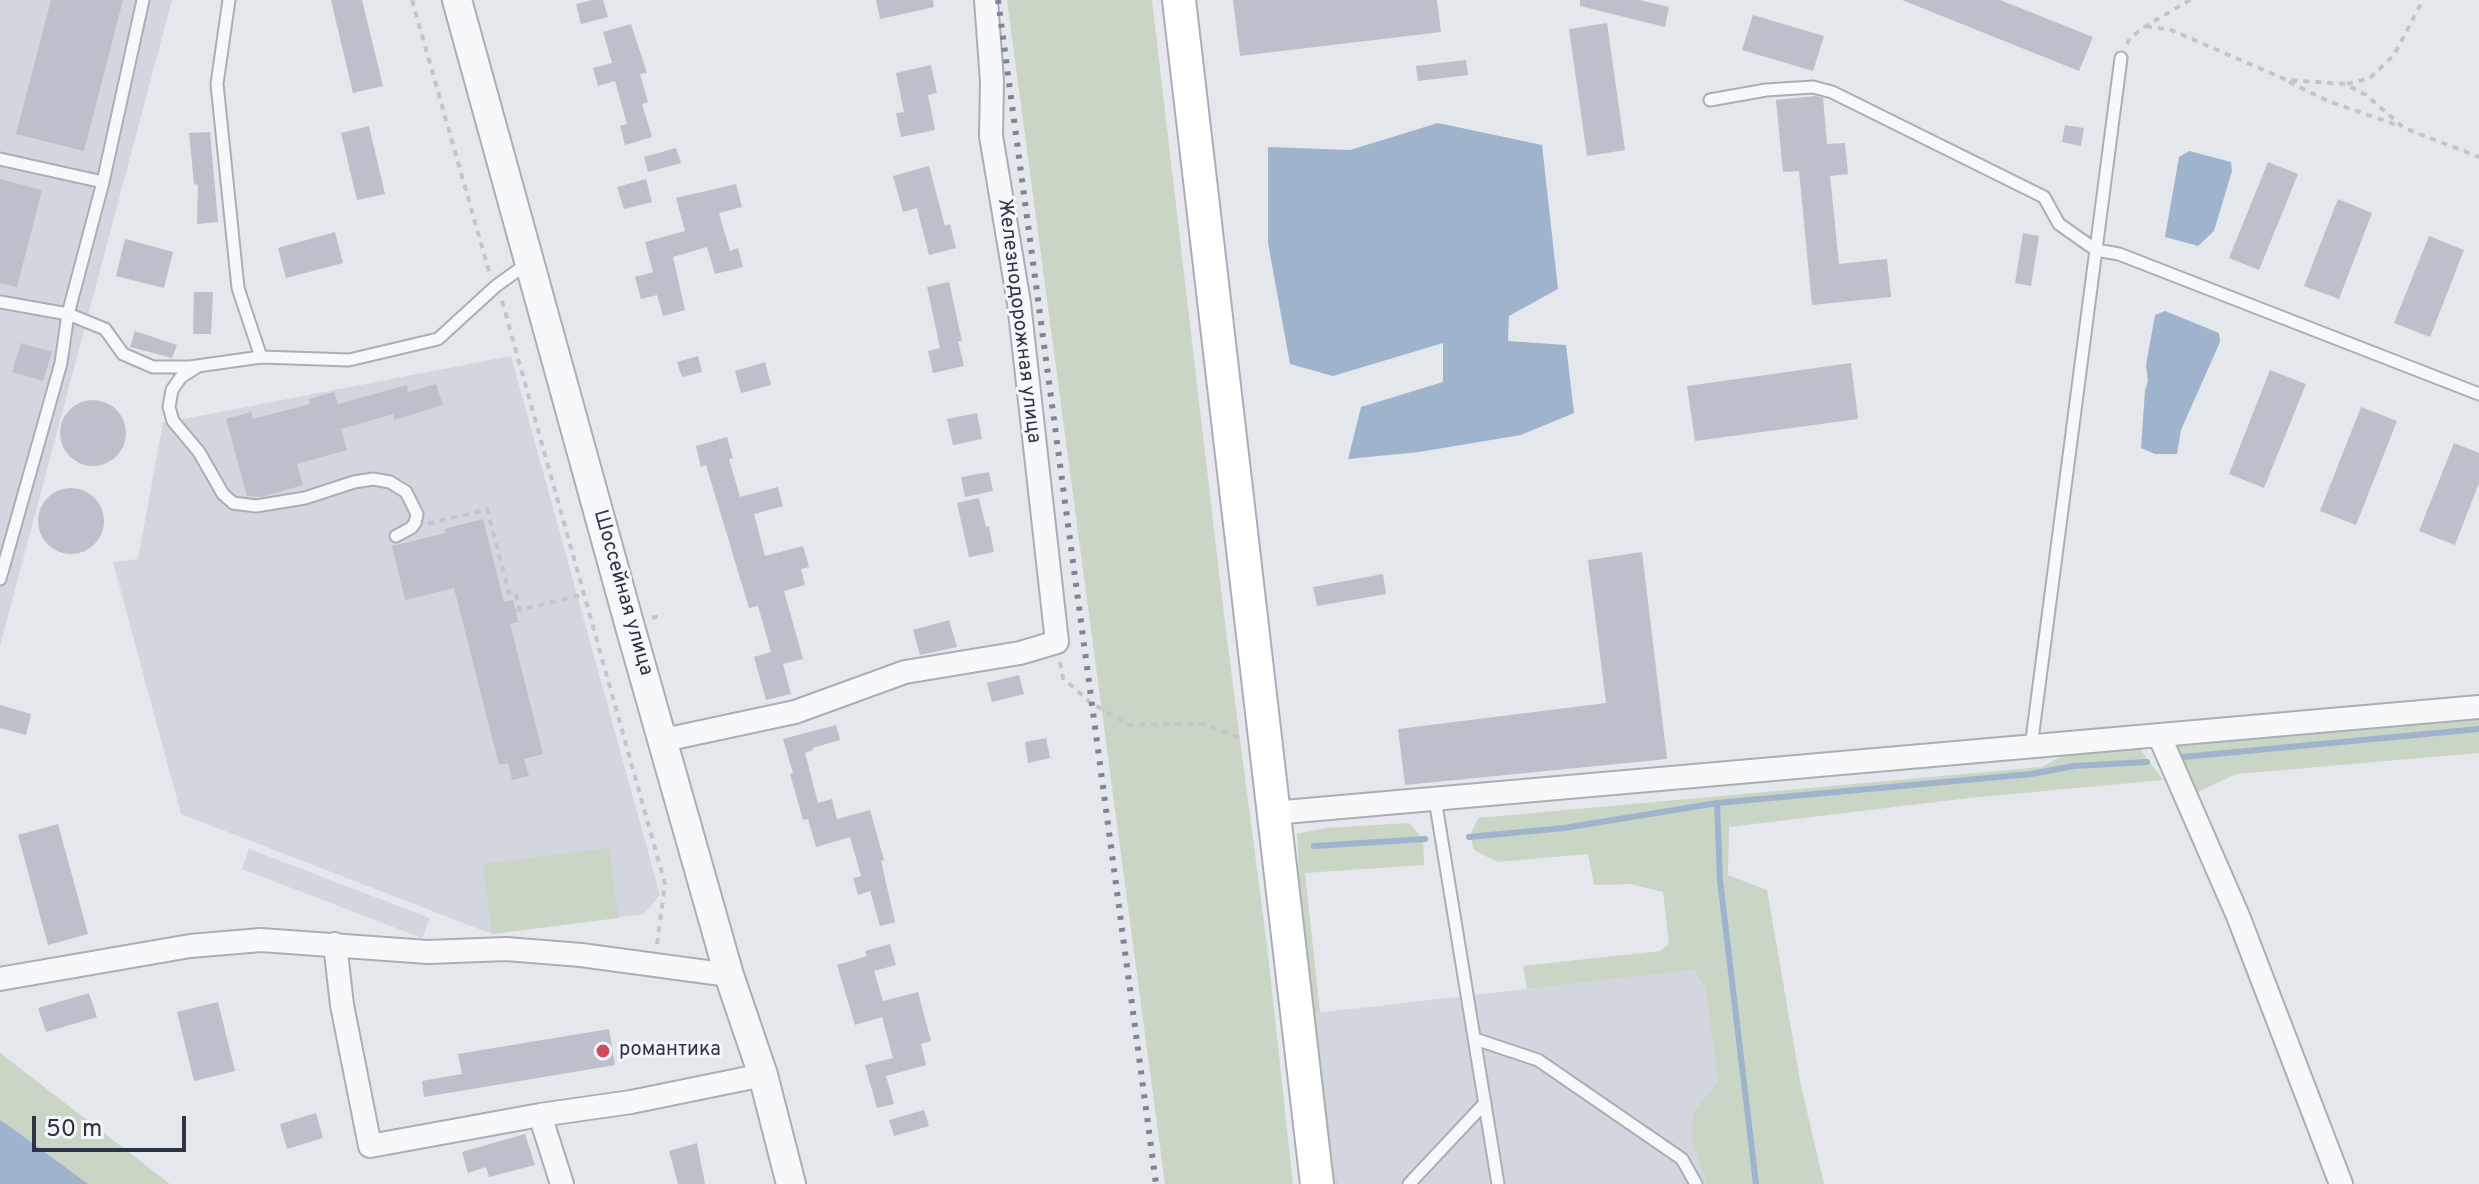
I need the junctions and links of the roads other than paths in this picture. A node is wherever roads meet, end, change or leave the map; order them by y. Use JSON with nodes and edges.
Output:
{"nodes":[{"id":1,"x":143,"y":0,"type":"edge"},
{"id":2,"x":229,"y":0,"type":"edge"},
{"id":3,"x":457,"y":0,"type":"edge"},
{"id":4,"x":986,"y":0,"type":"edge"},
{"id":5,"x":1179,"y":0,"type":"edge"},
{"id":6,"x":2121,"y":58,"type":"road end"},
{"id":7,"x":1710,"y":100,"type":"dead end"},
{"id":8,"x":0,"y":159,"type":"edge"},
{"id":9,"x":103,"y":182,"type":"junction"},
{"id":10,"x":2096,"y":250,"type":"junction"},
{"id":11,"x":530,"y":262,"type":"junction"},
{"id":12,"x":0,"y":302,"type":"edge"},
{"id":13,"x":68,"y":314,"type":"junction"},
{"id":14,"x":261,"y":357,"type":"junction"},
{"id":15,"x":197,"y":366,"type":"junction"},
{"id":16,"x":2479,"y":394,"type":"edge"},
{"id":17,"x":396,"y":536,"type":"dead end"},
{"id":18,"x":0,"y":579,"type":"edge"},
{"id":19,"x":2479,"y":707,"type":"edge"},
{"id":20,"x":2159,"y":735,"type":"junction"},
{"id":21,"x":664,"y":740,"type":"junction"},
{"id":22,"x":2031,"y":747,"type":"junction"},
{"id":23,"x":1435,"y":799,"type":"junction"},
{"id":24,"x":1273,"y":813,"type":"junction"},
{"id":25,"x":335,"y":944,"type":"junction"},
{"id":26,"x":729,"y":975,"type":"junction"},
{"id":27,"x":0,"y":979,"type":"edge"},
{"id":28,"x":1475,"y":1039,"type":"junction"},
{"id":29,"x":763,"y":1075,"type":"junction"},
{"id":30,"x":1485,"y":1103,"type":"junction"},
{"id":31,"x":540,"y":1115,"type":"junction"},
{"id":32,"x":562,"y":1184,"type":"edge"},
{"id":33,"x":791,"y":1184,"type":"edge"},
{"id":34,"x":1317,"y":1184,"type":"edge"},
{"id":35,"x":1409,"y":1184,"type":"edge"},
{"id":36,"x":1498,"y":1184,"type":"edge"},
{"id":37,"x":1696,"y":1184,"type":"edge"},
{"id":38,"x":2341,"y":1184,"type":"edge"}],
"edges":[{"from":1,"to":9,"type":"lane"},
{"from":2,"to":14,"type":"lane"},
{"from":3,"to":11,"type":"street","name":"Шоссейная улица"},
{"from":4,"to":21,"type":"street","name":"Железнодорожная улица"},
{"from":5,"to":24,"type":"main road"},
{"from":6,"to":10,"type":"lane"},
{"from":7,"to":10,"type":"lane"},
{"from":8,"to":9,"type":"lane"},
{"from":9,"to":13,"type":"lane"},
{"from":10,"to":16,"type":"lane"},
{"from":10,"to":22,"type":"lane"},
{"from":11,"to":14,"type":"lane"},
{"from":11,"to":21,"type":"street","name":"Шоссейная улица"},
{"from":12,"to":13,"type":"lane"},
{"from":13,"to":15,"type":"lane"},
{"from":13,"to":18,"type":"lane"},
{"from":14,"to":15,"type":"lane"},
{"from":15,"to":17,"type":"lane"},
{"from":19,"to":20,"type":"street"},
{"from":20,"to":22,"type":"street"},
{"from":20,"to":38,"type":"street"},
{"from":21,"to":26,"type":"street","name":"Шоссейная улица"},
{"from":22,"to":23,"type":"street"},
{"from":23,"to":24,"type":"street"},
{"from":23,"to":28,"type":"lane"},
{"from":24,"to":34,"type":"main road"},
{"from":25,"to":26,"type":"street"},
{"from":25,"to":27,"type":"street"},
{"from":25,"to":31,"type":"street"},
{"from":26,"to":29,"type":"street","name":"Шоссейная улица"},
{"from":28,"to":30,"type":"lane"},
{"from":28,"to":37,"type":"lane"},
{"from":29,"to":31,"type":"street"},
{"from":29,"to":33,"type":"street","name":"Шоссейная улица"},
{"from":30,"to":35,"type":"lane"},
{"from":30,"to":36,"type":"lane"},
{"from":31,"to":32,"type":"street"}]}
